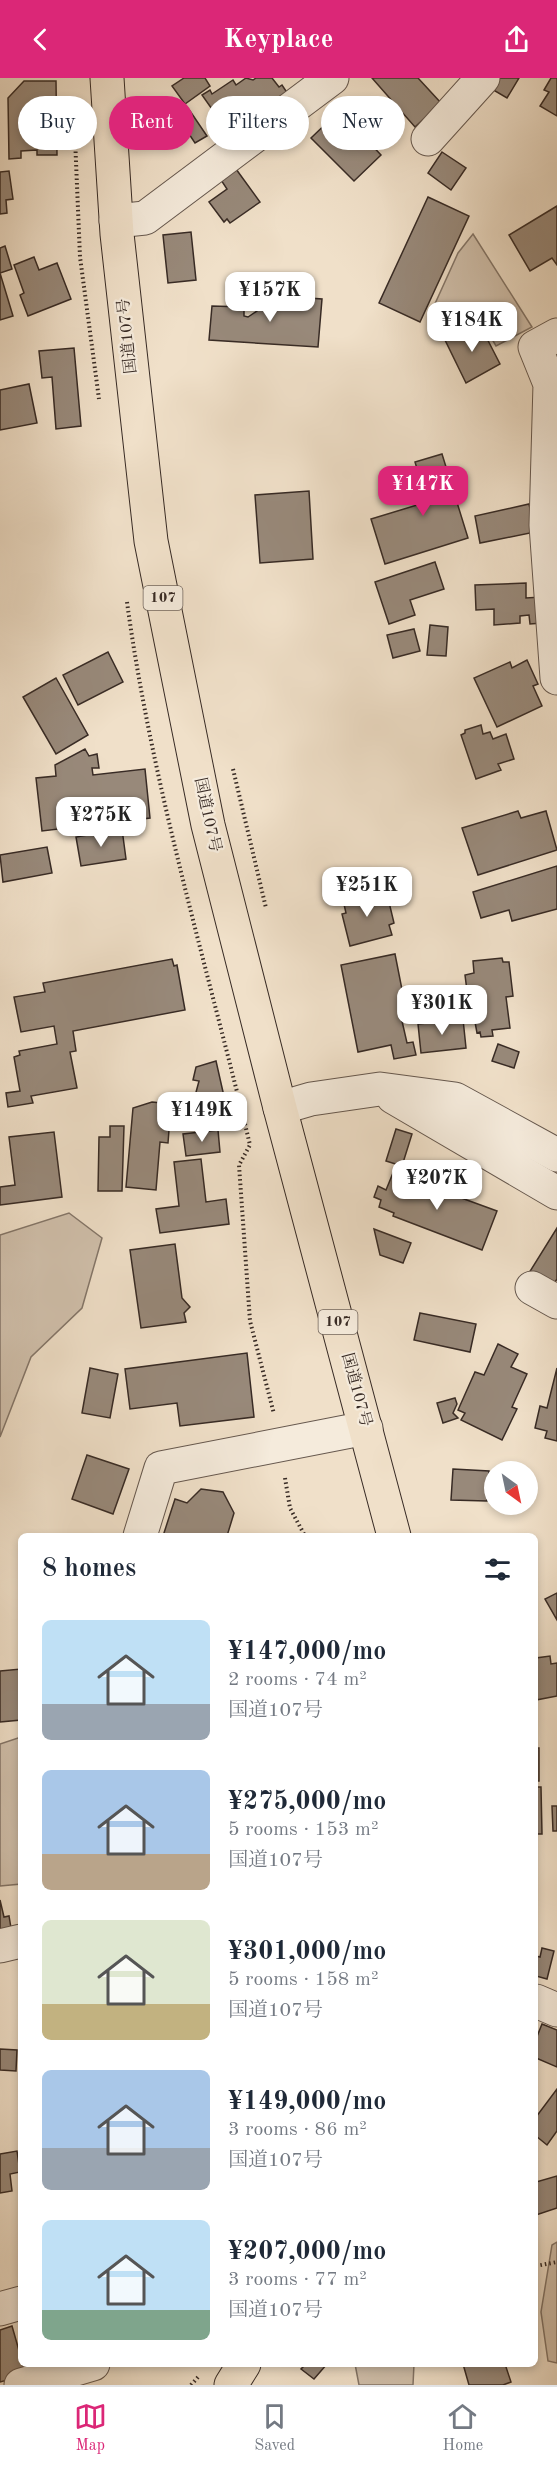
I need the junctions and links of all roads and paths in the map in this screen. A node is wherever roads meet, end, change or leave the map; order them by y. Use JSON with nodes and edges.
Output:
{"nodes":[{"id":1,"x":107,"y":78,"type":"edge"},
{"id":2,"x":332,"y":78,"type":"edge"},
{"id":3,"x":483,"y":78,"type":"edge"},
{"id":4,"x":428,"y":139,"type":"dead end"},
{"id":5,"x":116,"y":221,"type":"junction"},
{"id":6,"x":557,"y":335,"type":"edge"},
{"id":7,"x":557,"y":678,"type":"edge"},
{"id":8,"x":231,"y":761,"type":"dead end"},
{"id":9,"x":267,"y":912,"type":"dead end"},
{"id":10,"x":380,"y":1089,"type":"junction"},
{"id":11,"x":280,"y":1108,"type":"junction"},
{"id":12,"x":557,"y":1155,"type":"edge"},
{"id":13,"x":557,"y":1193,"type":"edge"},
{"id":14,"x":366,"y":1428,"type":"junction"},
{"id":15,"x":141,"y":1533,"type":"edge"},
{"id":16,"x":393,"y":1533,"type":"edge"},
{"id":17,"x":18,"y":1942,"type":"edge"},
{"id":18,"x":0,"y":1946,"type":"edge"},
{"id":19,"x":538,"y":2002,"type":"edge"},
{"id":20,"x":557,"y":2010,"type":"edge"},
{"id":21,"x":557,"y":2262,"type":"edge"},
{"id":22,"x":538,"y":2266,"type":"edge"},
{"id":23,"x":18,"y":2303,"type":"edge"},
{"id":24,"x":0,"y":2309,"type":"edge"},
{"id":25,"x":83,"y":2367,"type":"edge"},
{"id":26,"x":242,"y":2367,"type":"edge"},
{"id":27,"x":21,"y":2385,"type":"edge"},
{"id":28,"x":231,"y":2385,"type":"edge"}],
"edges":[{"from":1,"to":5,"type":"highway","name":"国道107号","number":"107"},
{"from":2,"to":5,"type":"street"},
{"from":3,"to":4,"type":"street"},
{"from":5,"to":11,"type":"highway","name":"国道107号","number":"107"},
{"from":6,"to":7,"type":"street"},
{"from":8,"to":9,"type":"path"},
{"from":10,"to":11,"type":"street"},
{"from":10,"to":12,"type":"street"},
{"from":10,"to":13,"type":"street"},
{"from":11,"to":14,"type":"highway","name":"国道107号","number":"107"},
{"from":14,"to":15,"type":"street"},
{"from":14,"to":16,"type":"highway","name":"国道107号","number":"107"},
{"from":17,"to":18,"type":"street"},
{"from":19,"to":20,"type":"street"},
{"from":21,"to":22,"type":"path"},
{"from":23,"to":24,"type":"street"},
{"from":25,"to":27,"type":"street"},
{"from":26,"to":28,"type":"highway"}]}
